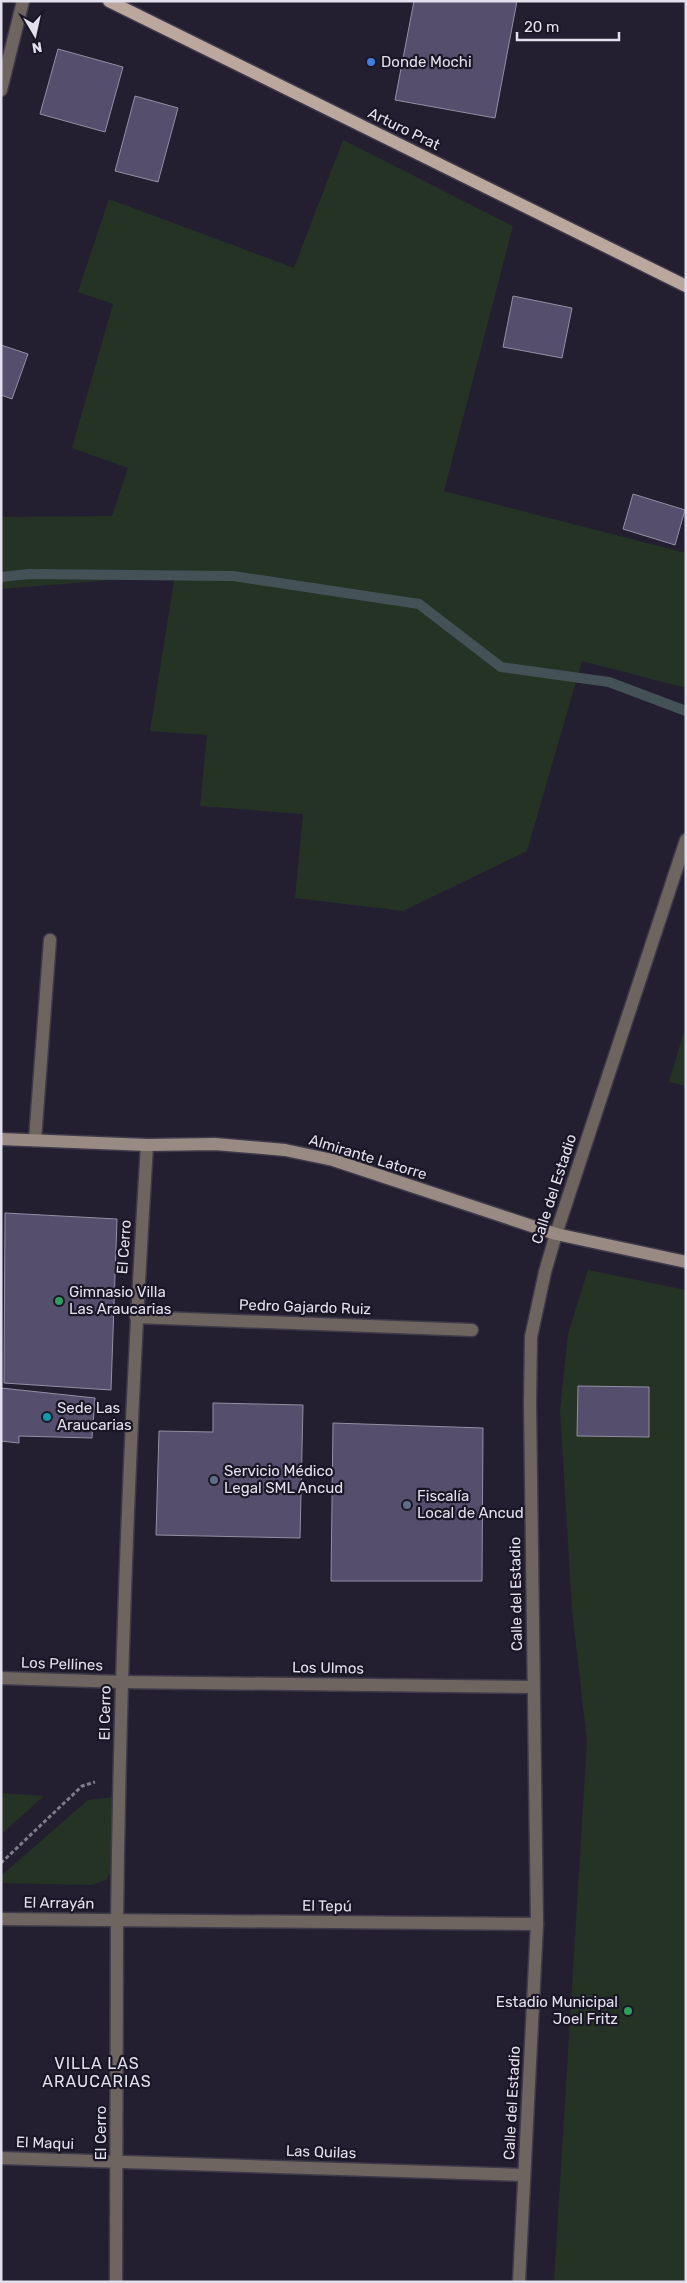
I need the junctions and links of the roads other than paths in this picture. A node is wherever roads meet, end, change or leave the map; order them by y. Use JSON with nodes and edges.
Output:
{"nodes":[{"id":1,"x":23,"y":1,"type":"edge"},
{"id":2,"x":109,"y":1,"type":"edge"},
{"id":3,"x":1,"y":90,"type":"edge"},
{"id":4,"x":686,"y":286,"type":"edge"},
{"id":5,"x":686,"y":840,"type":"edge"},
{"id":6,"x":50,"y":940,"type":"dead end"},
{"id":7,"x":1,"y":1138,"type":"edge"},
{"id":8,"x":35,"y":1140,"type":"junction"},
{"id":9,"x":147,"y":1145,"type":"junction"},
{"id":10,"x":556,"y":1234,"type":"junction"},
{"id":11,"x":686,"y":1262,"type":"edge"},
{"id":12,"x":136,"y":1317,"type":"junction"},
{"id":13,"x":472,"y":1330,"type":"dead end"},
{"id":14,"x":1,"y":1678,"type":"edge"},
{"id":15,"x":122,"y":1682,"type":"junction"},
{"id":16,"x":533,"y":1687,"type":"junction"},
{"id":17,"x":1,"y":1919,"type":"edge"},
{"id":18,"x":117,"y":1920,"type":"junction"},
{"id":19,"x":537,"y":1924,"type":"junction"},
{"id":20,"x":1,"y":2158,"type":"edge"},
{"id":21,"x":117,"y":2162,"type":"junction"},
{"id":22,"x":524,"y":2175,"type":"junction"},
{"id":23,"x":116,"y":2282,"type":"edge"},
{"id":24,"x":519,"y":2282,"type":"edge"}],
"edges":[{"from":1,"to":3,"type":"street"},
{"from":2,"to":4,"type":"main road","name":"Arturo Prat"},
{"from":5,"to":10,"type":"street","name":"Calle del Estadio"},
{"from":6,"to":8,"type":"street"},
{"from":7,"to":8,"type":"main road","name":"Almirante Latorre"},
{"from":8,"to":9,"type":"main road","name":"Almirante Latorre"},
{"from":9,"to":10,"type":"main road","name":"Almirante Latorre"},
{"from":9,"to":12,"type":"street","name":"El Cerro"},
{"from":10,"to":11,"type":"main road","name":"Almirante Latorre"},
{"from":10,"to":16,"type":"street","name":"Calle del Estadio"},
{"from":12,"to":13,"type":"street","name":"Pedro Gajardo Ruiz"},
{"from":12,"to":15,"type":"street","name":"El Cerro"},
{"from":14,"to":15,"type":"street","name":"Los Pellines"},
{"from":15,"to":16,"type":"street","name":"Los Ulmos"},
{"from":15,"to":18,"type":"street","name":"El Cerro"},
{"from":16,"to":19,"type":"street","name":"Calle del Estadio"},
{"from":17,"to":18,"type":"street","name":"El Arrayán"},
{"from":18,"to":19,"type":"street","name":"El Tepú"},
{"from":18,"to":21,"type":"street","name":"El Cerro"},
{"from":19,"to":22,"type":"street","name":"Calle del Estadio"},
{"from":20,"to":21,"type":"street","name":"El Maqui"},
{"from":21,"to":22,"type":"street","name":"Las Quilas"},
{"from":21,"to":23,"type":"street","name":"El Cerro"},
{"from":22,"to":24,"type":"street","name":"Calle del Estadio"}]}
